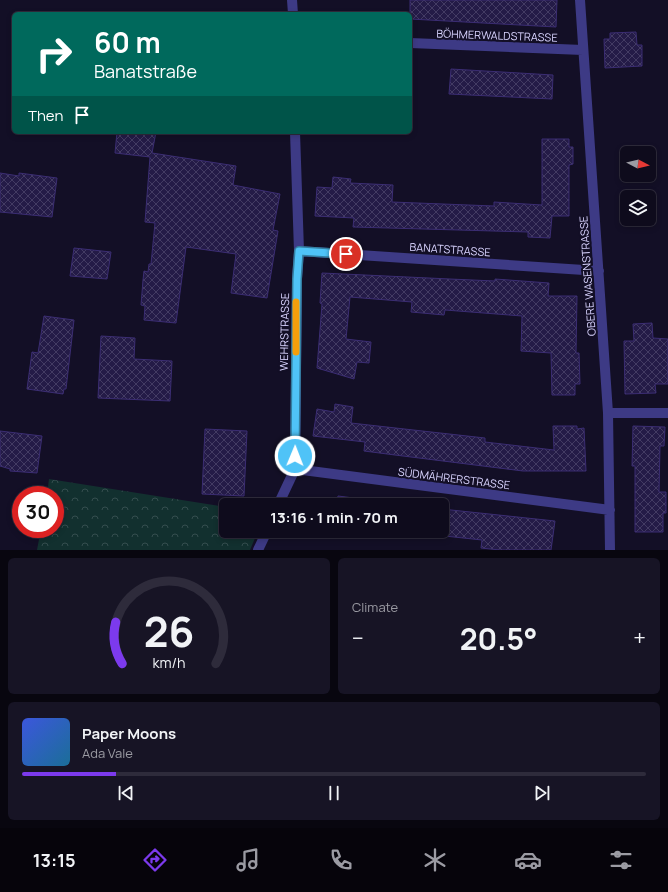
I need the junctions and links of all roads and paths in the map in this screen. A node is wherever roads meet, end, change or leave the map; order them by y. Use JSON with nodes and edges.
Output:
{"nodes":[{"id":1,"x":292,"y":0,"type":"edge"},
{"id":2,"x":580,"y":0,"type":"edge"},
{"id":3,"x":293,"y":12,"type":"edge"},
{"id":4,"x":412,"y":43,"type":"edge"},
{"id":5,"x":583,"y":50,"type":"junction"},
{"id":6,"x":295,"y":134,"type":"edge"},
{"id":7,"x":299,"y":251,"type":"junction"},
{"id":8,"x":599,"y":270,"type":"junction"},
{"id":9,"x":608,"y":413,"type":"junction"},
{"id":10,"x":668,"y":413,"type":"edge"},
{"id":11,"x":295,"y":469,"type":"junction"},
{"id":12,"x":281,"y":498,"type":"edge"},
{"id":13,"x":610,"y":510,"type":"junction"},
{"id":14,"x":264,"y":538,"type":"edge"},
{"id":15,"x":258,"y":550,"type":"edge"},
{"id":16,"x":610,"y":550,"type":"edge"}],
"edges":[{"from":1,"to":3,"type":"street"},
{"from":2,"to":5,"type":"street","name":"OBERE WASENSTRASSE"},
{"from":4,"to":5,"type":"street","name":"BÖHMERWALDSTRASSE"},
{"from":5,"to":8,"type":"street","name":"OBERE WASENSTRASSE"},
{"from":6,"to":7,"type":"street","name":"WEHRSTRASSE"},
{"from":7,"to":8,"type":"street","name":"BANATSTRASSE"},
{"from":7,"to":11,"type":"street","name":"WEHRSTRASSE"},
{"from":8,"to":9,"type":"street","name":"OBERE WASENSTRASSE"},
{"from":9,"to":10,"type":"street"},
{"from":9,"to":13,"type":"street","name":"OBERE WASENSTRASSE"},
{"from":11,"to":12,"type":"street","name":"WEHRSTRASSE"},
{"from":11,"to":13,"type":"street","name":"SÜDMÄHRERSTRASSE"},
{"from":13,"to":16,"type":"street","name":"OBERE WASENSTRASSE"},
{"from":14,"to":15,"type":"street"}]}
